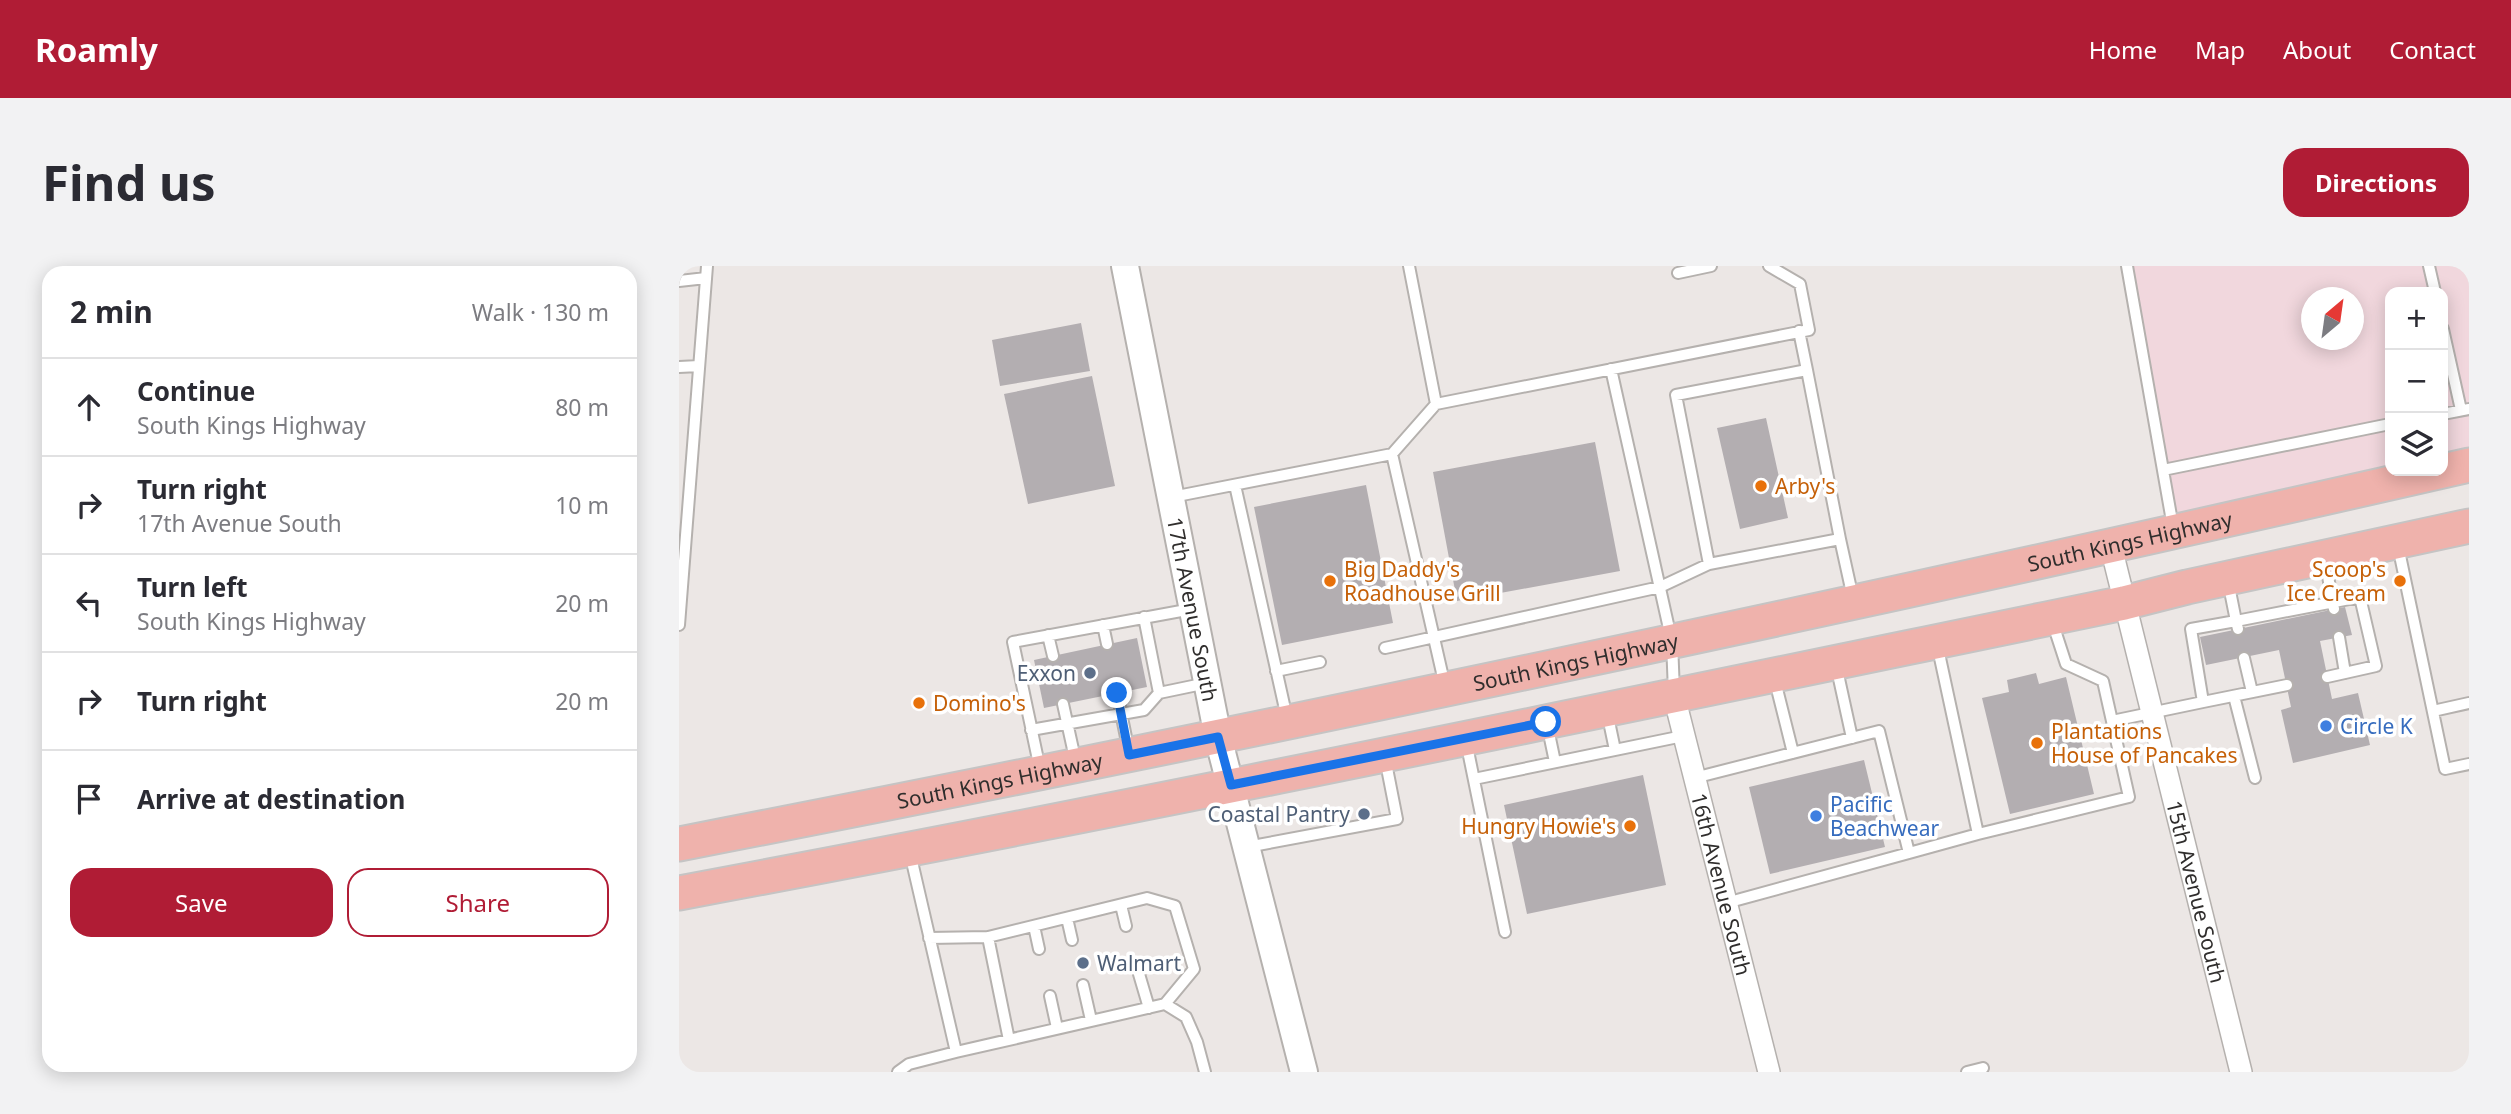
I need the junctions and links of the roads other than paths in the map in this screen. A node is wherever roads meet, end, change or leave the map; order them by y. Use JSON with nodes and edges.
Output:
{"nodes":[{"id":1,"x":707,"y":266,"type":"edge"},
{"id":2,"x":1125,"y":266,"type":"edge"},
{"id":3,"x":1409,"y":266,"type":"edge"},
{"id":4,"x":1711,"y":266,"type":"edge"},
{"id":5,"x":1769,"y":266,"type":"edge"},
{"id":6,"x":2127,"y":266,"type":"edge"},
{"id":7,"x":2429,"y":266,"type":"edge"},
{"id":8,"x":1678,"y":273,"type":"dead end"},
{"id":9,"x":706,"y":278,"type":"junction"},
{"id":10,"x":679,"y":281,"type":"edge"},
{"id":11,"x":2434,"y":287,"type":"edge"},
{"id":12,"x":1799,"y":331,"type":"junction"},
{"id":13,"x":2448,"y":346,"type":"edge"},
{"id":14,"x":699,"y":366,"type":"junction"},
{"id":15,"x":679,"y":367,"type":"edge"},
{"id":16,"x":1611,"y":369,"type":"junction"},
{"id":17,"x":1807,"y":370,"type":"junction"},
{"id":18,"x":1436,"y":404,"type":"junction"},
{"id":19,"x":2465,"y":409,"type":"edge"},
{"id":20,"x":2447,"y":413,"type":"edge"},
{"id":21,"x":2385,"y":425,"type":"edge"},
{"id":22,"x":692,"y":451,"type":"junction"},
{"id":23,"x":679,"y":452,"type":"edge"},
{"id":24,"x":1392,"y":454,"type":"junction"},
{"id":25,"x":2469,"y":465,"type":"edge"},
{"id":26,"x":2163,"y":470,"type":"junction"},
{"id":27,"x":1235,"y":485,"type":"junction"},
{"id":28,"x":1171,"y":497,"type":"junction"},
{"id":29,"x":2469,"y":526,"type":"edge"},
{"id":30,"x":2174,"y":533,"type":"junction"},
{"id":31,"x":1840,"y":539,"type":"junction"},
{"id":32,"x":682,"y":540,"type":"edge"},
{"id":33,"x":2397,"y":542,"type":"junction"},
{"id":34,"x":2111,"y":547,"type":"junction"},
{"id":35,"x":2325,"y":557,"type":"junction"},
{"id":36,"x":1709,"y":564,"type":"junction"},
{"id":37,"x":2228,"y":578,"type":"junction"},
{"id":38,"x":1660,"y":587,"type":"junction"},
{"id":39,"x":1854,"y":603,"type":"junction"},
{"id":40,"x":2124,"y":603,"type":"junction"},
{"id":41,"x":2333,"y":606,"type":"junction"},
{"id":42,"x":1192,"y":609,"type":"junction"},
{"id":43,"x":679,"y":615,"type":"edge"},
{"id":44,"x":1144,"y":617,"type":"junction"},
{"id":45,"x":2051,"y":618,"type":"junction"},
{"id":46,"x":679,"y":625,"type":"edge"},
{"id":47,"x":1103,"y":625,"type":"junction"},
{"id":48,"x":2237,"y":625,"type":"junction"},
{"id":49,"x":1048,"y":635,"type":"junction"},
{"id":50,"x":1434,"y":637,"type":"junction"},
{"id":51,"x":2339,"y":637,"type":"dead end"},
{"id":52,"x":1672,"y":642,"type":"junction"},
{"id":53,"x":1937,"y":642,"type":"junction"},
{"id":54,"x":1107,"y":644,"type":"dead end"},
{"id":55,"x":1384,"y":648,"type":"dead end"},
{"id":56,"x":1053,"y":656,"type":"dead end"},
{"id":57,"x":2244,"y":657,"type":"dead end"},
{"id":58,"x":1320,"y":662,"type":"dead end"},
{"id":59,"x":1835,"y":663,"type":"junction"},
{"id":60,"x":1276,"y":671,"type":"junction"},
{"id":61,"x":2345,"y":673,"type":"junction"},
{"id":62,"x":1773,"y":676,"type":"junction"},
{"id":63,"x":2327,"y":677,"type":"dead end"},
{"id":64,"x":1207,"y":683,"type":"junction"},
{"id":65,"x":2287,"y":685,"type":"dead end"},
{"id":66,"x":1445,"y":689,"type":"junction"},
{"id":67,"x":2252,"y":692,"type":"junction"},
{"id":68,"x":1117,"y":693,"type":"dead end"},
{"id":69,"x":1159,"y":693,"type":"junction"},
{"id":70,"x":1674,"y":696,"type":"junction"},
{"id":71,"x":2234,"y":696,"type":"junction"},
{"id":72,"x":2203,"y":702,"type":"junction"},
{"id":73,"x":2469,"y":703,"type":"edge"},
{"id":74,"x":1063,"y":704,"type":"dead end"},
{"id":75,"x":1606,"y":710,"type":"junction"},
{"id":76,"x":2433,"y":712,"type":"junction"},
{"id":77,"x":1121,"y":713,"type":"junction"},
{"id":78,"x":2151,"y":713,"type":"junction"},
{"id":79,"x":2112,"y":721,"type":"junction"},
{"id":80,"x":1287,"y":722,"type":"junction"},
{"id":81,"x":1546,"y":722,"type":"junction"},
{"id":82,"x":1067,"y":723,"type":"junction"},
{"id":83,"x":1031,"y":730,"type":"junction"},
{"id":84,"x":1683,"y":736,"type":"junction"},
{"id":85,"x":1218,"y":737,"type":"junction"},
{"id":86,"x":1465,"y":738,"type":"junction"},
{"id":87,"x":1852,"y":738,"type":"junction"},
{"id":88,"x":1615,"y":750,"type":"junction"},
{"id":89,"x":1793,"y":753,"type":"junction"},
{"id":90,"x":1384,"y":754,"type":"junction"},
{"id":91,"x":1129,"y":755,"type":"junction"},
{"id":92,"x":1555,"y":762,"type":"junction"},
{"id":93,"x":2469,"y":764,"type":"edge"},
{"id":94,"x":1077,"y":766,"type":"junction"},
{"id":95,"x":1041,"y":774,"type":"junction"},
{"id":96,"x":1694,"y":778,"type":"junction"},
{"id":97,"x":2255,"y":778,"type":"dead end"},
{"id":98,"x":1474,"y":779,"type":"junction"},
{"id":99,"x":1231,"y":785,"type":"junction"},
{"id":100,"x":1978,"y":834,"type":"junction"},
{"id":101,"x":679,"y":844,"type":"edge"},
{"id":102,"x":1247,"y":847,"type":"junction"},
{"id":103,"x":910,"y":850,"type":"junction"},
{"id":104,"x":1909,"y":853,"type":"junction"},
{"id":105,"x":679,"y":893,"type":"edge"},
{"id":106,"x":1726,"y":903,"type":"junction"},
{"id":107,"x":1121,"y":905,"type":"junction"},
{"id":108,"x":1067,"y":918,"type":"junction"},
{"id":109,"x":1034,"y":926,"type":"junction"},
{"id":110,"x":1126,"y":926,"type":"dead end"},
{"id":111,"x":1505,"y":932,"type":"dead end"},
{"id":112,"x":988,"y":937,"type":"junction"},
{"id":113,"x":929,"y":938,"type":"junction"},
{"id":114,"x":1072,"y":940,"type":"dead end"},
{"id":115,"x":1039,"y":949,"type":"dead end"},
{"id":116,"x":1139,"y":974,"type":"dead end"},
{"id":117,"x":1083,"y":985,"type":"dead end"},
{"id":118,"x":1050,"y":996,"type":"dead end"},
{"id":119,"x":1165,"y":1004,"type":"junction"},
{"id":120,"x":1149,"y":1008,"type":"junction"},
{"id":121,"x":1091,"y":1020,"type":"junction"},
{"id":122,"x":1057,"y":1028,"type":"junction"},
{"id":123,"x":1009,"y":1040,"type":"junction"},
{"id":124,"x":956,"y":1052,"type":"junction"},
{"id":125,"x":1983,"y":1068,"type":"dead end"},
{"id":126,"x":898,"y":1072,"type":"edge"},
{"id":127,"x":1205,"y":1072,"type":"edge"},
{"id":128,"x":1304,"y":1072,"type":"edge"},
{"id":129,"x":1769,"y":1072,"type":"edge"},
{"id":130,"x":1967,"y":1072,"type":"edge"},
{"id":131,"x":2241,"y":1072,"type":"edge"}],
"edges":[{"from":1,"to":9,"type":"lane"},
{"from":2,"to":28,"type":"street","name":"17th Avenue South"},
{"from":3,"to":18,"type":"lane"},
{"from":4,"to":8,"type":"lane"},
{"from":5,"to":12,"type":"lane"},
{"from":6,"to":26,"type":"lane"},
{"from":7,"to":11,"type":"lane"},
{"from":9,"to":10,"type":"lane"},
{"from":9,"to":14,"type":"lane"},
{"from":12,"to":16,"type":"lane"},
{"from":12,"to":17,"type":"lane"},
{"from":13,"to":19,"type":"lane"},
{"from":14,"to":15,"type":"lane"},
{"from":14,"to":22,"type":"lane"},
{"from":16,"to":18,"type":"lane"},
{"from":16,"to":38,"type":"lane"},
{"from":17,"to":31,"type":"lane"},
{"from":17,"to":36,"type":"lane"},
{"from":18,"to":24,"type":"lane"},
{"from":19,"to":20,"type":"lane"},
{"from":21,"to":26,"type":"lane"},
{"from":22,"to":23,"type":"lane"},
{"from":22,"to":32,"type":"lane"},
{"from":24,"to":27,"type":"lane"},
{"from":24,"to":50,"type":"lane"},
{"from":25,"to":30,"type":"main road","name":"South Kings Highway"},
{"from":26,"to":30,"type":"lane"},
{"from":27,"to":28,"type":"lane"},
{"from":27,"to":60,"type":"lane"},
{"from":28,"to":42,"type":"street","name":"17th Avenue South"},
{"from":29,"to":33,"type":"main road"},
{"from":30,"to":34,"type":"main road","name":"South Kings Highway"},
{"from":31,"to":36,"type":"lane"},
{"from":31,"to":39,"type":"lane"},
{"from":32,"to":43,"type":"lane"},
{"from":33,"to":35,"type":"main road"},
{"from":33,"to":76,"type":"lane"},
{"from":34,"to":39,"type":"main road","name":"South Kings Highway"},
{"from":34,"to":40,"type":"street","name":"15th Avenue South"},
{"from":35,"to":37,"type":"main road"},
{"from":35,"to":41,"type":"lane"},
{"from":36,"to":38,"type":"lane"},
{"from":37,"to":40,"type":"main road"},
{"from":37,"to":48,"type":"lane"},
{"from":38,"to":50,"type":"lane"},
{"from":38,"to":52,"type":"lane"},
{"from":39,"to":52,"type":"main road","name":"South Kings Highway"},
{"from":40,"to":45,"type":"main road"},
{"from":40,"to":78,"type":"street","name":"15th Avenue South"},
{"from":41,"to":48,"type":"lane"},
{"from":41,"to":61,"type":"lane"},
{"from":42,"to":44,"type":"lane"},
{"from":42,"to":64,"type":"street","name":"17th Avenue South"},
{"from":43,"to":46,"type":"lane"},
{"from":44,"to":47,"type":"lane"},
{"from":44,"to":69,"type":"lane"},
{"from":45,"to":53,"type":"main road"},
{"from":45,"to":79,"type":"lane"},
{"from":47,"to":49,"type":"lane"},
{"from":47,"to":54,"type":"lane"},
{"from":48,"to":72,"type":"lane"},
{"from":49,"to":56,"type":"lane"},
{"from":49,"to":83,"type":"lane"},
{"from":50,"to":55,"type":"lane"},
{"from":50,"to":66,"type":"lane"},
{"from":51,"to":61,"type":"lane"},
{"from":52,"to":66,"type":"main road","name":"South Kings Highway"},
{"from":52,"to":70,"type":"lane"},
{"from":53,"to":59,"type":"main road"},
{"from":53,"to":100,"type":"lane"},
{"from":57,"to":67,"type":"lane"},
{"from":58,"to":60,"type":"lane"},
{"from":59,"to":62,"type":"main road"},
{"from":59,"to":87,"type":"lane"},
{"from":60,"to":80,"type":"lane"},
{"from":61,"to":63,"type":"lane"},
{"from":62,"to":70,"type":"main road"},
{"from":62,"to":89,"type":"lane"},
{"from":64,"to":69,"type":"lane"},
{"from":64,"to":85,"type":"street","name":"17th Avenue South"},
{"from":65,"to":67,"type":"lane"},
{"from":66,"to":80,"type":"main road","name":"South Kings Highway"},
{"from":67,"to":71,"type":"lane"},
{"from":68,"to":77,"type":"lane"},
{"from":69,"to":77,"type":"lane"},
{"from":70,"to":75,"type":"main road"},
{"from":70,"to":84,"type":"street","name":"16th Avenue South"},
{"from":71,"to":72,"type":"lane"},
{"from":71,"to":97,"type":"lane"},
{"from":72,"to":78,"type":"lane"},
{"from":73,"to":76,"type":"lane"},
{"from":74,"to":82,"type":"lane"},
{"from":75,"to":81,"type":"main road"},
{"from":75,"to":88,"type":"lane"},
{"from":76,"to":93,"type":"lane"},
{"from":77,"to":82,"type":"lane"},
{"from":77,"to":91,"type":"lane"},
{"from":78,"to":79,"type":"lane"},
{"from":78,"to":131,"type":"street","name":"15th Avenue South"},
{"from":79,"to":100,"type":"lane"},
{"from":80,"to":85,"type":"main road","name":"South Kings Highway"},
{"from":81,"to":86,"type":"main road"},
{"from":81,"to":92,"type":"lane"},
{"from":82,"to":83,"type":"lane"},
{"from":82,"to":94,"type":"lane"},
{"from":83,"to":95,"type":"lane"},
{"from":84,"to":88,"type":"lane"},
{"from":84,"to":96,"type":"street","name":"16th Avenue South"},
{"from":85,"to":91,"type":"main road","name":"South Kings Highway"},
{"from":85,"to":99,"type":"street","name":"17th Avenue South"},
{"from":86,"to":90,"type":"main road"},
{"from":86,"to":98,"type":"lane"},
{"from":87,"to":89,"type":"lane"},
{"from":87,"to":104,"type":"lane"},
{"from":88,"to":92,"type":"lane"},
{"from":89,"to":96,"type":"lane"},
{"from":90,"to":99,"type":"main road"},
{"from":90,"to":102,"type":"lane"},
{"from":91,"to":94,"type":"main road","name":"South Kings Highway"},
{"from":92,"to":98,"type":"lane"},
{"from":94,"to":95,"type":"main road","name":"South Kings Highway"},
{"from":95,"to":101,"type":"main road","name":"South Kings Highway"},
{"from":96,"to":106,"type":"street","name":"16th Avenue South"},
{"from":98,"to":111,"type":"lane"},
{"from":99,"to":102,"type":"street","name":"17th Avenue South"},
{"from":99,"to":103,"type":"main road"},
{"from":100,"to":104,"type":"lane"},
{"from":102,"to":128,"type":"street","name":"17th Avenue South"},
{"from":103,"to":105,"type":"main road"},
{"from":103,"to":113,"type":"lane"},
{"from":104,"to":106,"type":"lane"},
{"from":106,"to":129,"type":"street","name":"16th Avenue South"},
{"from":107,"to":108,"type":"lane"},
{"from":107,"to":110,"type":"lane"},
{"from":107,"to":119,"type":"lane"},
{"from":108,"to":109,"type":"lane"},
{"from":108,"to":114,"type":"lane"},
{"from":109,"to":112,"type":"lane"},
{"from":109,"to":115,"type":"lane"},
{"from":112,"to":113,"type":"lane"},
{"from":112,"to":123,"type":"lane"},
{"from":113,"to":124,"type":"lane"},
{"from":116,"to":120,"type":"lane"},
{"from":117,"to":121,"type":"lane"},
{"from":118,"to":122,"type":"lane"},
{"from":119,"to":120,"type":"lane"},
{"from":119,"to":127,"type":"lane"},
{"from":120,"to":121,"type":"lane"},
{"from":121,"to":122,"type":"lane"},
{"from":122,"to":123,"type":"lane"},
{"from":123,"to":124,"type":"lane"},
{"from":124,"to":126,"type":"lane"},
{"from":125,"to":130,"type":"lane"}]}
